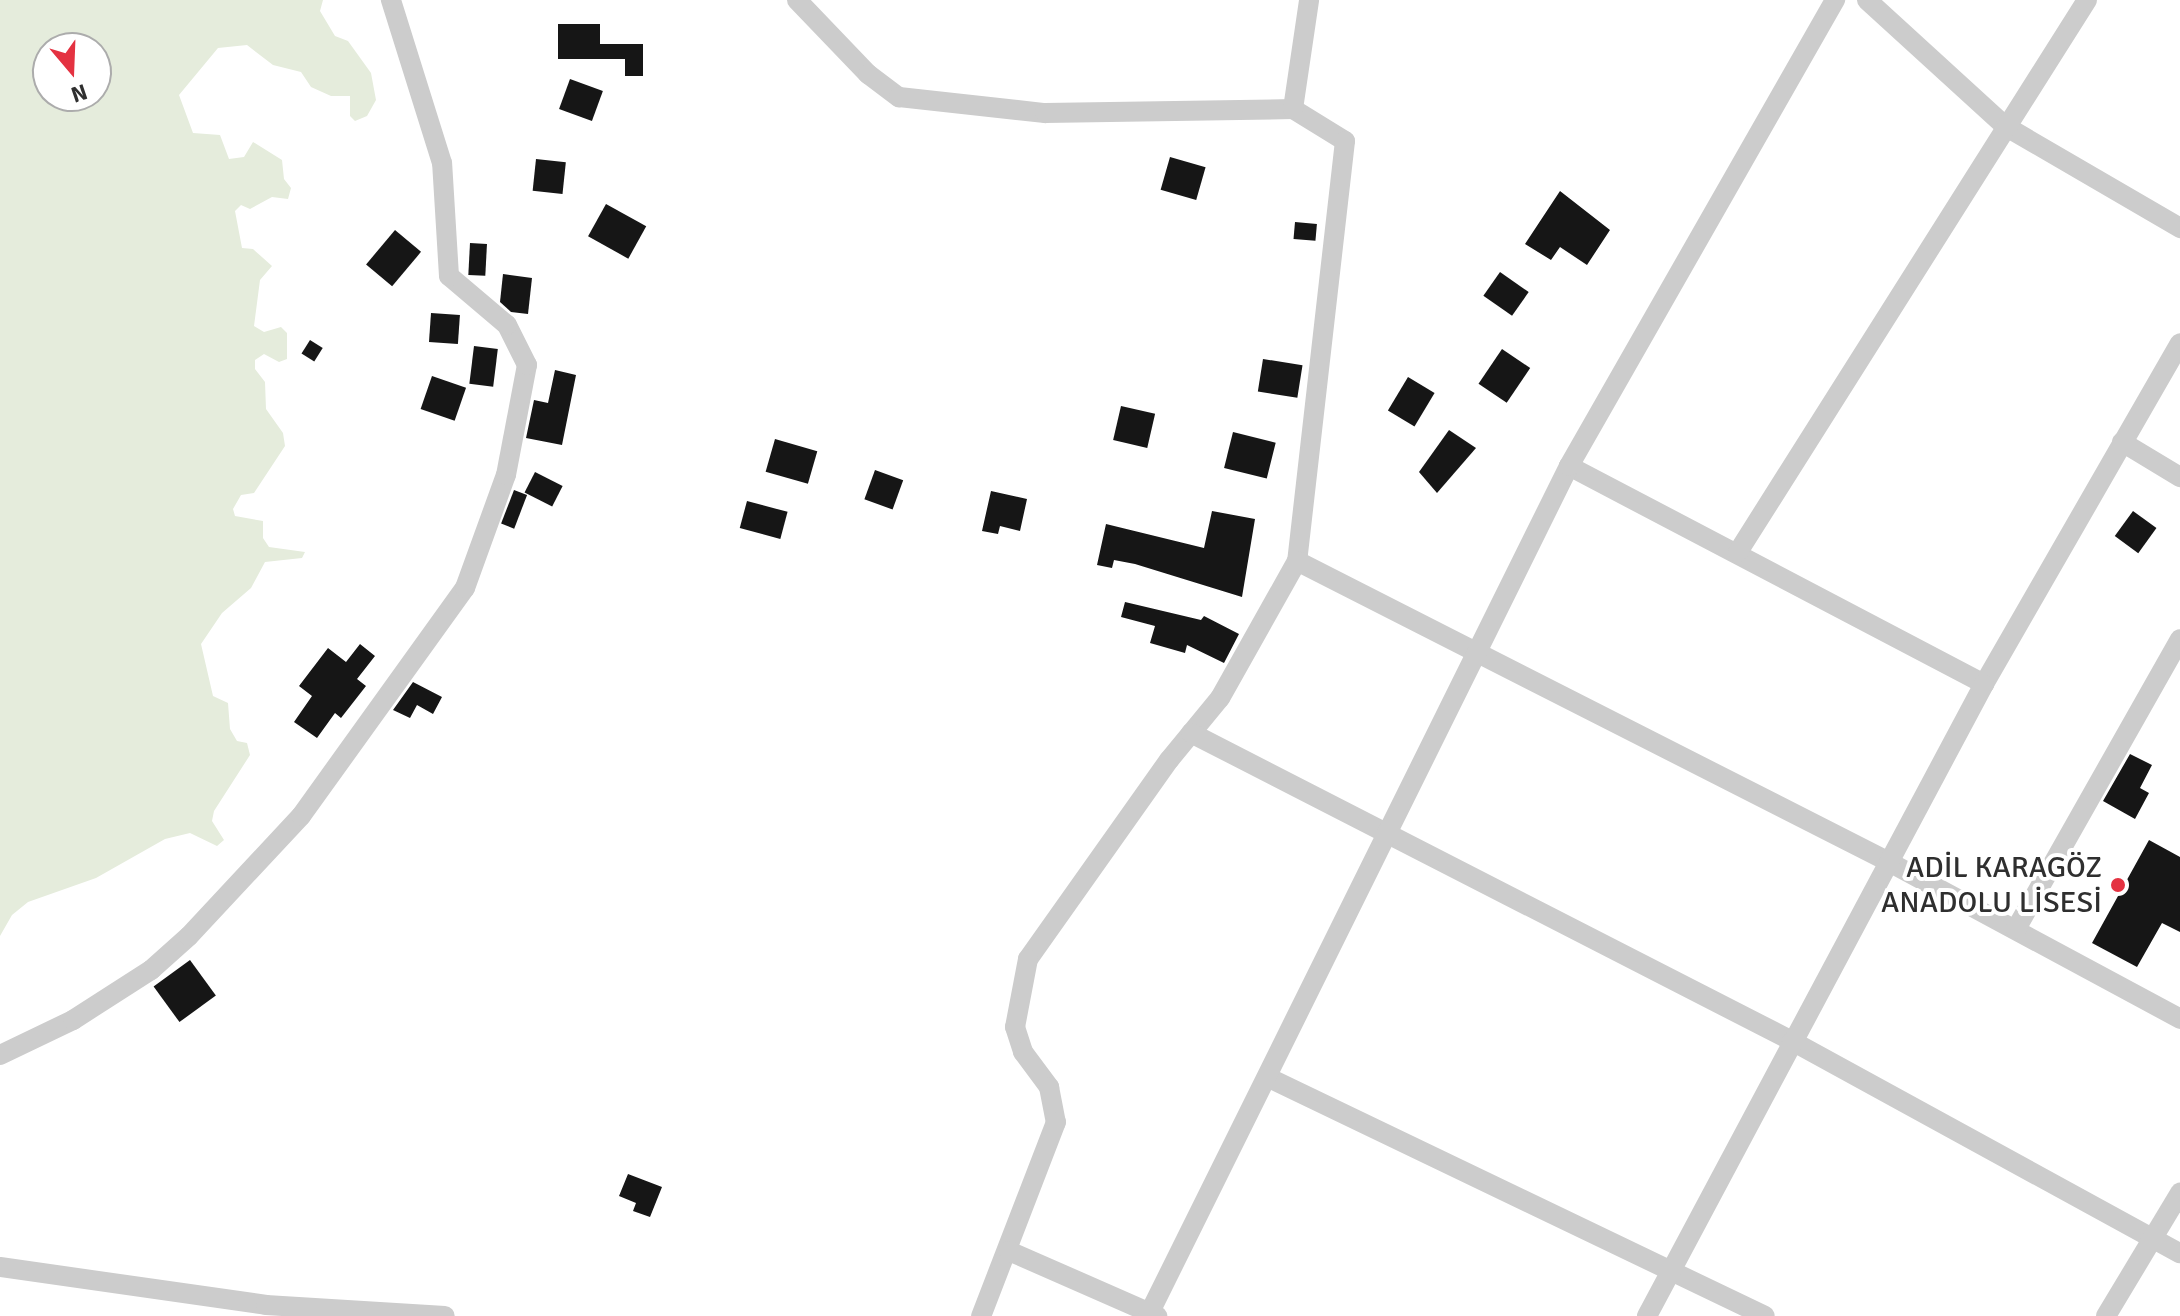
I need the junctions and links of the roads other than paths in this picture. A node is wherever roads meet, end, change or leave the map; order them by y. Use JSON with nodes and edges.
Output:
{"nodes":[{"id":1,"x":391,"y":0,"type":"edge"},
{"id":2,"x":797,"y":0,"type":"edge"},
{"id":3,"x":1309,"y":0,"type":"edge"},
{"id":4,"x":1835,"y":0,"type":"edge"},
{"id":5,"x":1867,"y":0,"type":"edge"},
{"id":6,"x":2087,"y":0,"type":"edge"},
{"id":7,"x":1293,"y":109,"type":"junction"},
{"id":8,"x":2005,"y":126,"type":"junction"},
{"id":9,"x":2180,"y":228,"type":"edge"},
{"id":10,"x":2180,"y":343,"type":"edge"},
{"id":11,"x":2122,"y":442,"type":"junction"},
{"id":12,"x":1569,"y":466,"type":"junction"},
{"id":13,"x":2180,"y":477,"type":"edge"},
{"id":14,"x":1738,"y":552,"type":"junction"},
{"id":15,"x":1297,"y":561,"type":"junction"},
{"id":16,"x":2180,"y":639,"type":"edge"},
{"id":17,"x":1478,"y":656,"type":"junction"},
{"id":18,"x":1984,"y":684,"type":"junction"},
{"id":19,"x":1191,"y":733,"type":"junction"},
{"id":20,"x":1388,"y":836,"type":"junction"},
{"id":21,"x":1889,"y":862,"type":"junction"},
{"id":22,"x":2016,"y":929,"type":"junction"},
{"id":23,"x":2180,"y":1019,"type":"edge"},
{"id":24,"x":1792,"y":1041,"type":"junction"},
{"id":25,"x":0,"y":1055,"type":"edge"},
{"id":26,"x":1267,"y":1077,"type":"junction"},
{"id":27,"x":2180,"y":1193,"type":"edge"},
{"id":28,"x":2153,"y":1237,"type":"junction"},
{"id":29,"x":1009,"y":1251,"type":"junction"},
{"id":30,"x":2180,"y":1253,"type":"edge"},
{"id":31,"x":0,"y":1267,"type":"edge"},
{"id":32,"x":1671,"y":1270,"type":"junction"},
{"id":33,"x":1151,"y":1315,"type":"edge"},
{"id":34,"x":445,"y":1316,"type":"edge"},
{"id":35,"x":981,"y":1316,"type":"edge"},
{"id":36,"x":1647,"y":1316,"type":"edge"},
{"id":37,"x":1765,"y":1316,"type":"edge"},
{"id":38,"x":2106,"y":1316,"type":"edge"}],
"edges":[{"from":1,"to":25,"type":"street"},
{"from":2,"to":7,"type":"street"},
{"from":3,"to":7,"type":"street"},
{"from":4,"to":12,"type":"street"},
{"from":5,"to":8,"type":"street"},
{"from":6,"to":8,"type":"street"},
{"from":7,"to":15,"type":"street"},
{"from":8,"to":9,"type":"street"},
{"from":8,"to":14,"type":"street"},
{"from":10,"to":11,"type":"street"},
{"from":11,"to":13,"type":"street"},
{"from":11,"to":18,"type":"street"},
{"from":12,"to":14,"type":"street"},
{"from":12,"to":17,"type":"street"},
{"from":14,"to":18,"type":"street"},
{"from":15,"to":17,"type":"street"},
{"from":15,"to":19,"type":"street"},
{"from":16,"to":22,"type":"street"},
{"from":17,"to":20,"type":"street"},
{"from":17,"to":21,"type":"street"},
{"from":18,"to":21,"type":"street"},
{"from":19,"to":20,"type":"street"},
{"from":19,"to":29,"type":"street"},
{"from":20,"to":24,"type":"street"},
{"from":20,"to":26,"type":"street"},
{"from":21,"to":22,"type":"street"},
{"from":21,"to":24,"type":"street"},
{"from":22,"to":23,"type":"street"},
{"from":24,"to":28,"type":"street"},
{"from":24,"to":32,"type":"street"},
{"from":26,"to":32,"type":"street"},
{"from":26,"to":33,"type":"street"},
{"from":27,"to":28,"type":"street"},
{"from":28,"to":30,"type":"street"},
{"from":28,"to":38,"type":"street"},
{"from":29,"to":33,"type":"street"},
{"from":29,"to":35,"type":"street"},
{"from":31,"to":34,"type":"street"},
{"from":32,"to":36,"type":"street"},
{"from":32,"to":37,"type":"street"}]}
